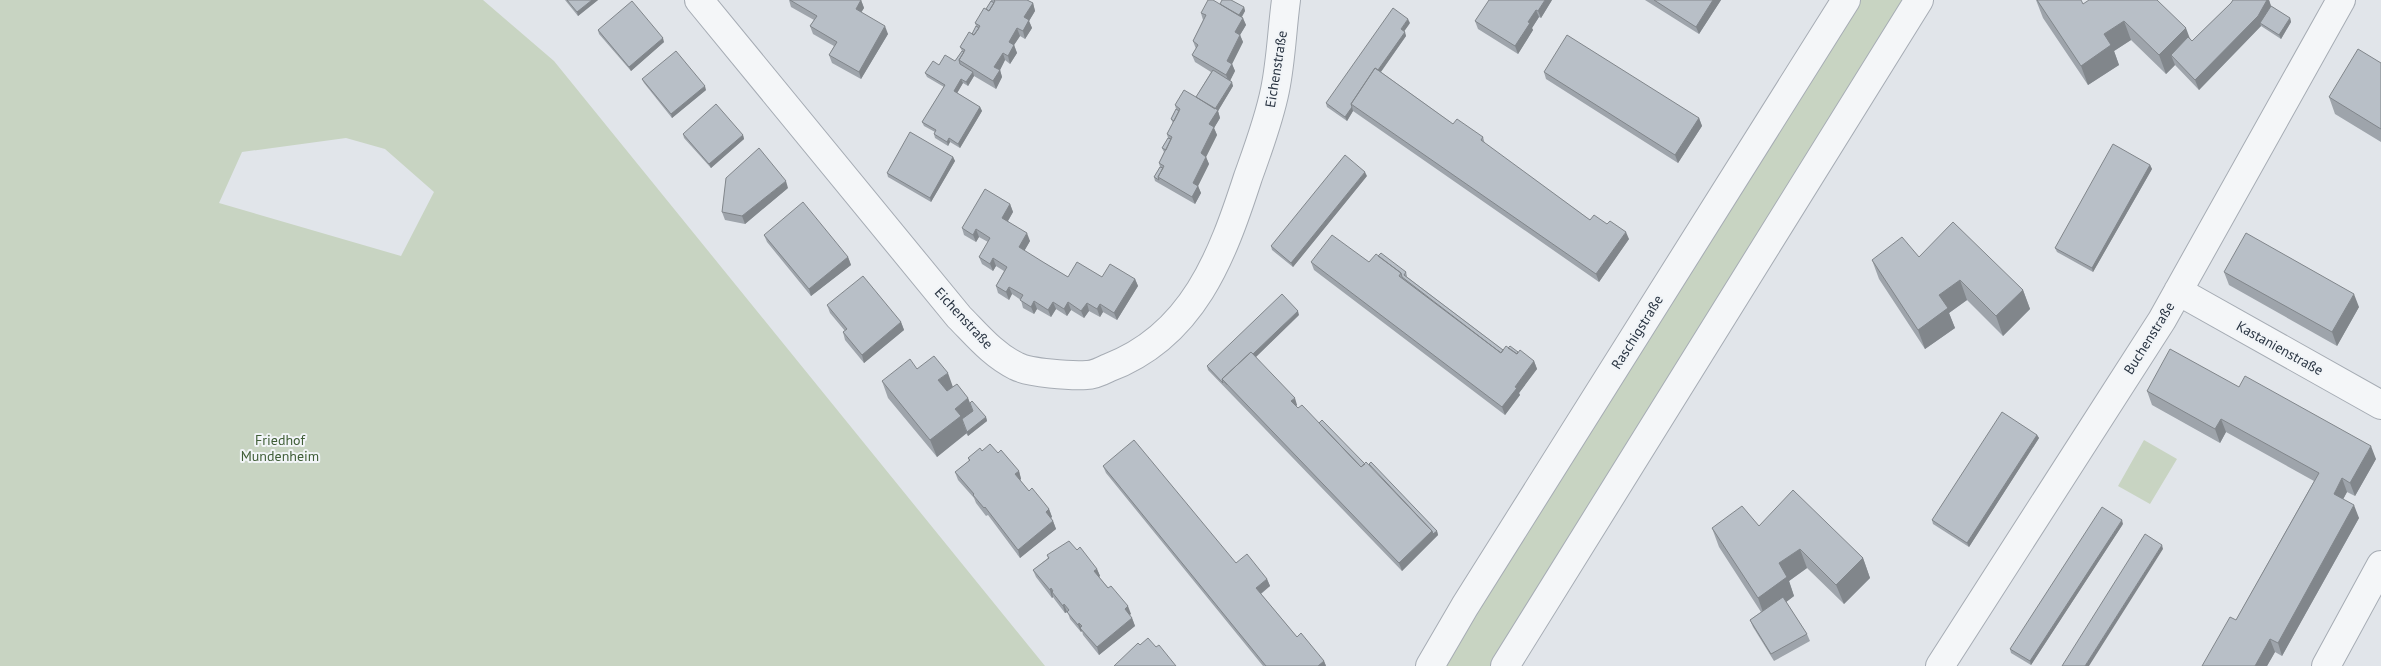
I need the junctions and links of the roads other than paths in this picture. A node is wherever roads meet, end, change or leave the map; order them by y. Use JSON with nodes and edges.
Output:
{"nodes":[{"id":1,"x":699,"y":0,"type":"edge"},
{"id":2,"x":1286,"y":0,"type":"edge"},
{"id":3,"x":1846,"y":0,"type":"edge"},
{"id":4,"x":1919,"y":0,"type":"edge"},
{"id":5,"x":2341,"y":0,"type":"edge"},
{"id":6,"x":2178,"y":291,"type":"junction"},
{"id":7,"x":2381,"y":405,"type":"edge"},
{"id":8,"x":2381,"y":565,"type":"edge"},
{"id":9,"x":1430,"y":666,"type":"edge"},
{"id":10,"x":1505,"y":666,"type":"edge"},
{"id":11,"x":1940,"y":666,"type":"edge"},
{"id":12,"x":2326,"y":666,"type":"edge"}],
"edges":[{"from":1,"to":2,"type":"street","name":"Eichenstraße"},
{"from":3,"to":9,"type":"street","name":"Raschigstraße"},
{"from":4,"to":10,"type":"street"},
{"from":5,"to":6,"type":"street","name":"Buchenstraße"},
{"from":6,"to":7,"type":"street","name":"Kastanienstraße"},
{"from":6,"to":11,"type":"street","name":"Buchenstraße"},
{"from":8,"to":12,"type":"street"}]}
